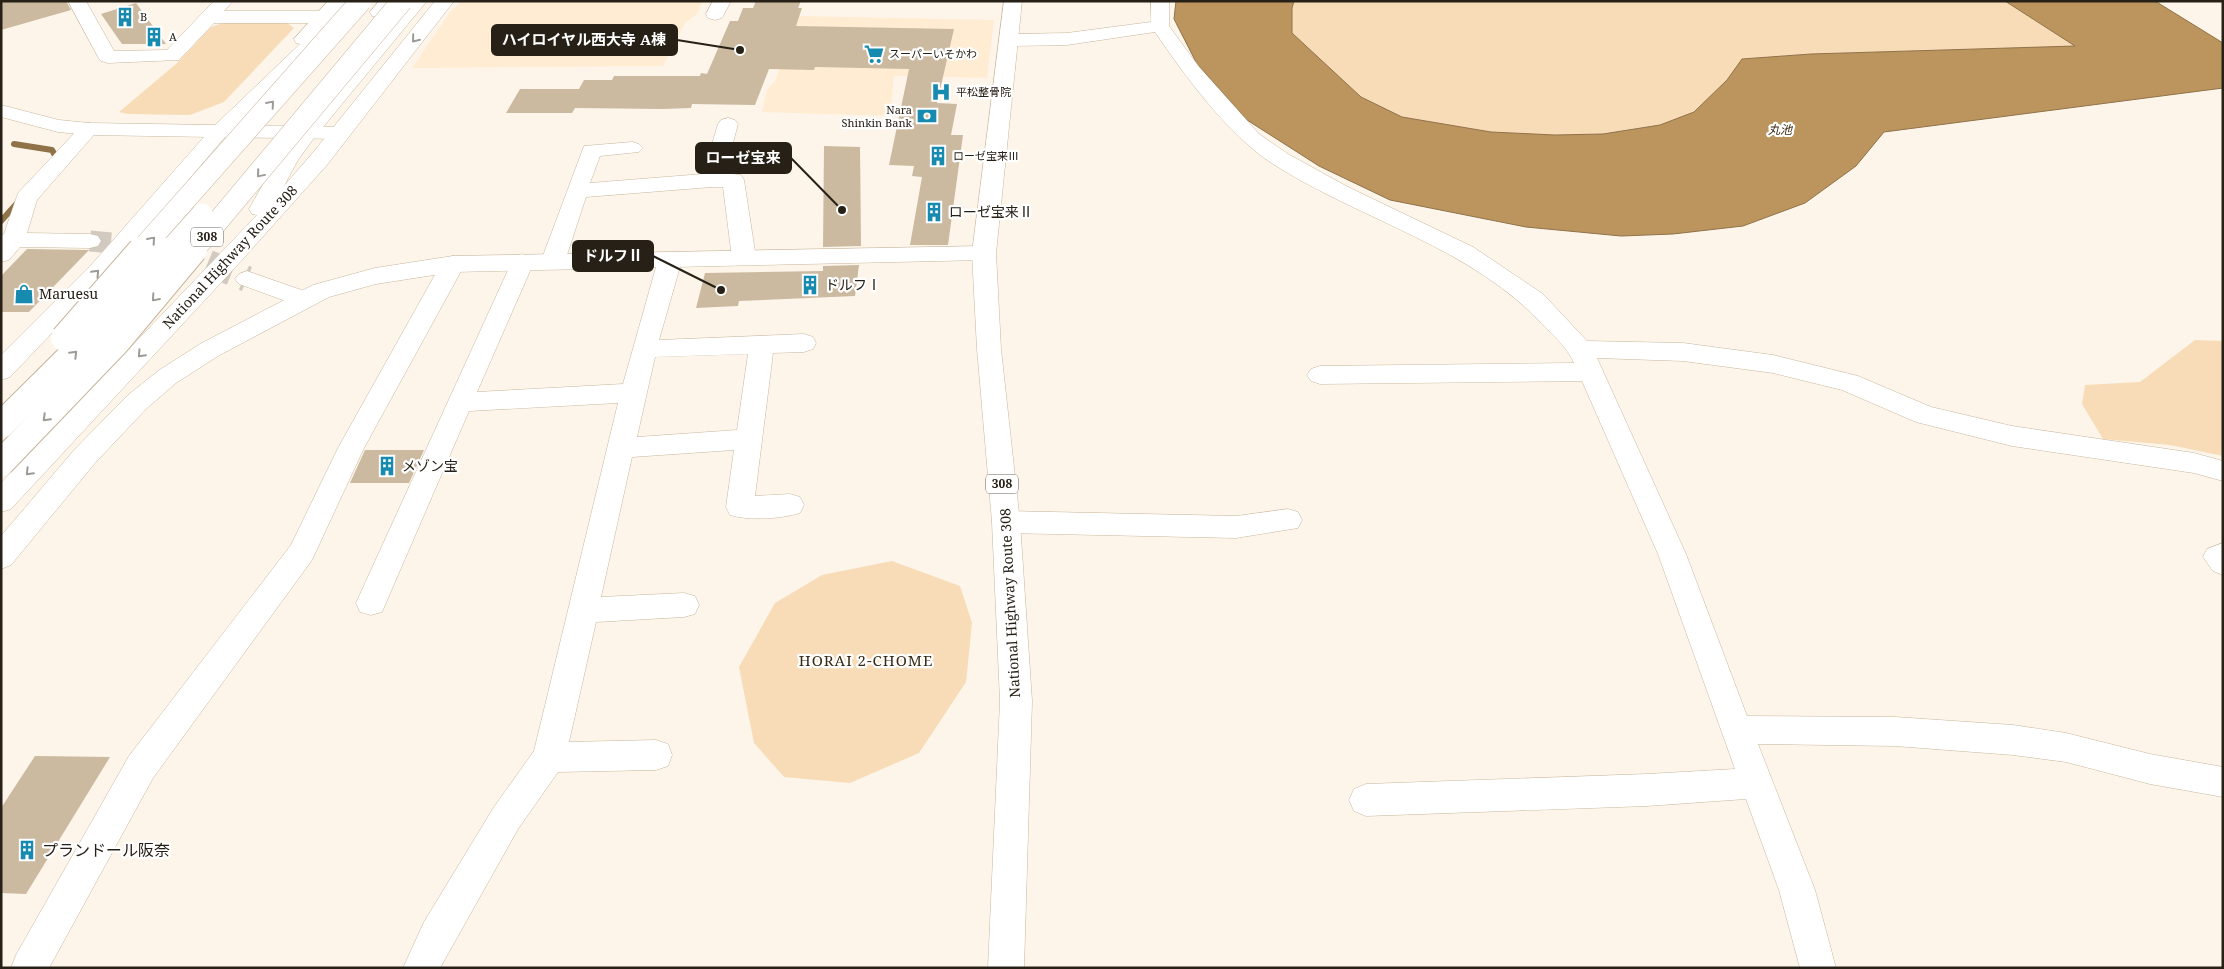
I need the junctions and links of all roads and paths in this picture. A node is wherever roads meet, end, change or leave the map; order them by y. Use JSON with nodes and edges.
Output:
{"nodes":[{"id":1,"x":77,"y":1,"type":"edge"},
{"id":2,"x":224,"y":1,"type":"edge"},
{"id":3,"x":338,"y":1,"type":"edge"},
{"id":4,"x":402,"y":1,"type":"edge"},
{"id":5,"x":418,"y":1,"type":"edge"},
{"id":6,"x":445,"y":1,"type":"edge"},
{"id":7,"x":1013,"y":1,"type":"edge"},
{"id":8,"x":373,"y":4,"type":"edge"},
{"id":9,"x":1160,"y":13,"type":"edge"},
{"id":10,"x":209,"y":17,"type":"junction"},
{"id":11,"x":323,"y":17,"type":"junction"},
{"id":12,"x":1009,"y":40,"type":"junction"},
{"id":13,"x":1,"y":112,"type":"edge"},
{"id":14,"x":728,"y":124,"type":"dead end"},
{"id":15,"x":89,"y":129,"type":"junction"},
{"id":16,"x":218,"y":132,"type":"junction"},
{"id":17,"x":341,"y":133,"type":"junction"},
{"id":18,"x":307,"y":134,"type":"junction"},
{"id":19,"x":632,"y":148,"type":"dead end"},
{"id":20,"x":712,"y":180,"type":"junction"},
{"id":21,"x":578,"y":191,"type":"junction"},
{"id":22,"x":90,"y":241,"type":"tunnel mouth"},
{"id":23,"x":6,"y":246,"type":"edge"},
{"id":24,"x":984,"y":253,"type":"junction"},
{"id":25,"x":234,"y":255,"type":"junction"},
{"id":26,"x":744,"y":258,"type":"junction"},
{"id":27,"x":670,"y":260,"type":"junction"},
{"id":28,"x":553,"y":261,"type":"junction"},
{"id":29,"x":522,"y":262,"type":"junction"},
{"id":30,"x":452,"y":264,"type":"junction"},
{"id":31,"x":247,"y":279,"type":"tunnel mouth"},
{"id":32,"x":302,"y":299,"type":"junction"},
{"id":33,"x":804,"y":343,"type":"dead end"},
{"id":34,"x":762,"y":345,"type":"junction"},
{"id":35,"x":644,"y":349,"type":"junction"},
{"id":36,"x":1585,"y":360,"type":"junction"},
{"id":37,"x":1,"y":371,"type":"edge"},
{"id":38,"x":1320,"y":375,"type":"dead end"},
{"id":39,"x":634,"y":393,"type":"junction"},
{"id":40,"x":460,"y":402,"type":"junction"},
{"id":41,"x":1,"y":405,"type":"edge"},
{"id":42,"x":1,"y":425,"type":"edge"},
{"id":43,"x":749,"y":439,"type":"junction"},
{"id":44,"x":623,"y":448,"type":"junction"},
{"id":45,"x":1,"y":463,"type":"edge"},
{"id":46,"x":2223,"y":471,"type":"edge"},
{"id":47,"x":1,"y":501,"type":"edge"},
{"id":48,"x":790,"y":505,"type":"dead end"},
{"id":49,"x":1288,"y":520,"type":"dead end"},
{"id":50,"x":1006,"y":522,"type":"junction"},
{"id":51,"x":2223,"y":555,"type":"edge"},
{"id":52,"x":1,"y":557,"type":"edge"},
{"id":53,"x":2223,"y":563,"type":"edge"},
{"id":54,"x":371,"y":603,"type":"dead end"},
{"id":55,"x":684,"y":605,"type":"dead end"},
{"id":56,"x":583,"y":610,"type":"junction"},
{"id":57,"x":1738,"y":730,"type":"junction"},
{"id":58,"x":656,"y":755,"type":"dead end"},
{"id":59,"x":549,"y":757,"type":"junction"},
{"id":60,"x":2223,"y":782,"type":"edge"},
{"id":61,"x":1757,"y":783,"type":"junction"},
{"id":62,"x":1366,"y":800,"type":"dead end"},
{"id":63,"x":28,"y":968,"type":"edge"},
{"id":64,"x":422,"y":968,"type":"edge"},
{"id":65,"x":1006,"y":968,"type":"edge"},
{"id":66,"x":1818,"y":968,"type":"edge"}],
"edges":[{"from":1,"to":10,"type":"main road"},
{"from":2,"to":10,"type":"main road"},
{"from":3,"to":11,"type":"main road"},
{"from":4,"to":45,"type":"main road","name":"National Highway Route 308","number":"308","one_way":true,"bridge":true},
{"from":5,"to":18,"type":"main road"},
{"from":6,"to":17,"type":"main road","name":"National Highway Route 308","number":"308","one_way":true},
{"from":7,"to":12,"type":"main road","name":"National Highway Route 308","number":"308"},
{"from":8,"to":16,"type":"main road"},
{"from":41,"to":8,"type":"main road","one_way":true,"bridge":true},
{"from":42,"to":8,"type":"main road","number":"308","one_way":true,"bridge":true},
{"from":9,"to":12,"type":"main road"},
{"from":9,"to":36,"type":"main road"},
{"from":10,"to":11,"type":"main road"},
{"from":11,"to":16,"type":"main road"},
{"from":12,"to":24,"type":"main road","name":"National Highway Route 308","number":"308"},
{"from":13,"to":15,"type":"main road"},
{"from":14,"to":20,"type":"main road"},
{"from":15,"to":16,"type":"main road"},
{"from":15,"to":23,"type":"main road"},
{"from":16,"to":18,"type":"main road"},
{"from":37,"to":16,"type":"main road","one_way":true},
{"from":17,"to":18,"type":"main road"},
{"from":17,"to":25,"type":"main road","name":"National Highway Route 308","number":"308"},
{"from":18,"to":25,"type":"main road"},
{"from":19,"to":21,"type":"main road"},
{"from":20,"to":21,"type":"main road"},
{"from":20,"to":26,"type":"main road"},
{"from":21,"to":28,"type":"main road"},
{"from":22,"to":23,"type":"main road"},
{"from":24,"to":26,"type":"main road"},
{"from":24,"to":50,"type":"main road","name":"National Highway Route 308","number":"308"},
{"from":25,"to":47,"type":"main road","name":"National Highway Route 308","number":"308","one_way":true},
{"from":26,"to":27,"type":"main road"},
{"from":27,"to":28,"type":"main road"},
{"from":27,"to":35,"type":"main road"},
{"from":28,"to":29,"type":"main road"},
{"from":29,"to":30,"type":"main road"},
{"from":29,"to":40,"type":"main road"},
{"from":30,"to":32,"type":"main road"},
{"from":30,"to":63,"type":"main road"},
{"from":31,"to":32,"type":"main road"},
{"from":32,"to":52,"type":"main road"},
{"from":33,"to":34,"type":"main road"},
{"from":34,"to":35,"type":"main road"},
{"from":34,"to":43,"type":"main road"},
{"from":35,"to":39,"type":"main road"},
{"from":36,"to":38,"type":"main road"},
{"from":36,"to":46,"type":"main road"},
{"from":36,"to":57,"type":"main road"},
{"from":39,"to":40,"type":"main road"},
{"from":39,"to":44,"type":"main road"},
{"from":40,"to":54,"type":"main road"},
{"from":43,"to":44,"type":"main road"},
{"from":43,"to":48,"type":"main road"},
{"from":44,"to":56,"type":"main road"},
{"from":49,"to":50,"type":"main road"},
{"from":50,"to":65,"type":"main road","name":"National Highway Route 308","number":"308"},
{"from":51,"to":53,"type":"main road"},
{"from":55,"to":56,"type":"main road"},
{"from":56,"to":59,"type":"main road"},
{"from":57,"to":60,"type":"main road"},
{"from":57,"to":61,"type":"main road"},
{"from":58,"to":59,"type":"main road"},
{"from":59,"to":64,"type":"main road"},
{"from":61,"to":62,"type":"main road"},
{"from":61,"to":66,"type":"main road"}]}
